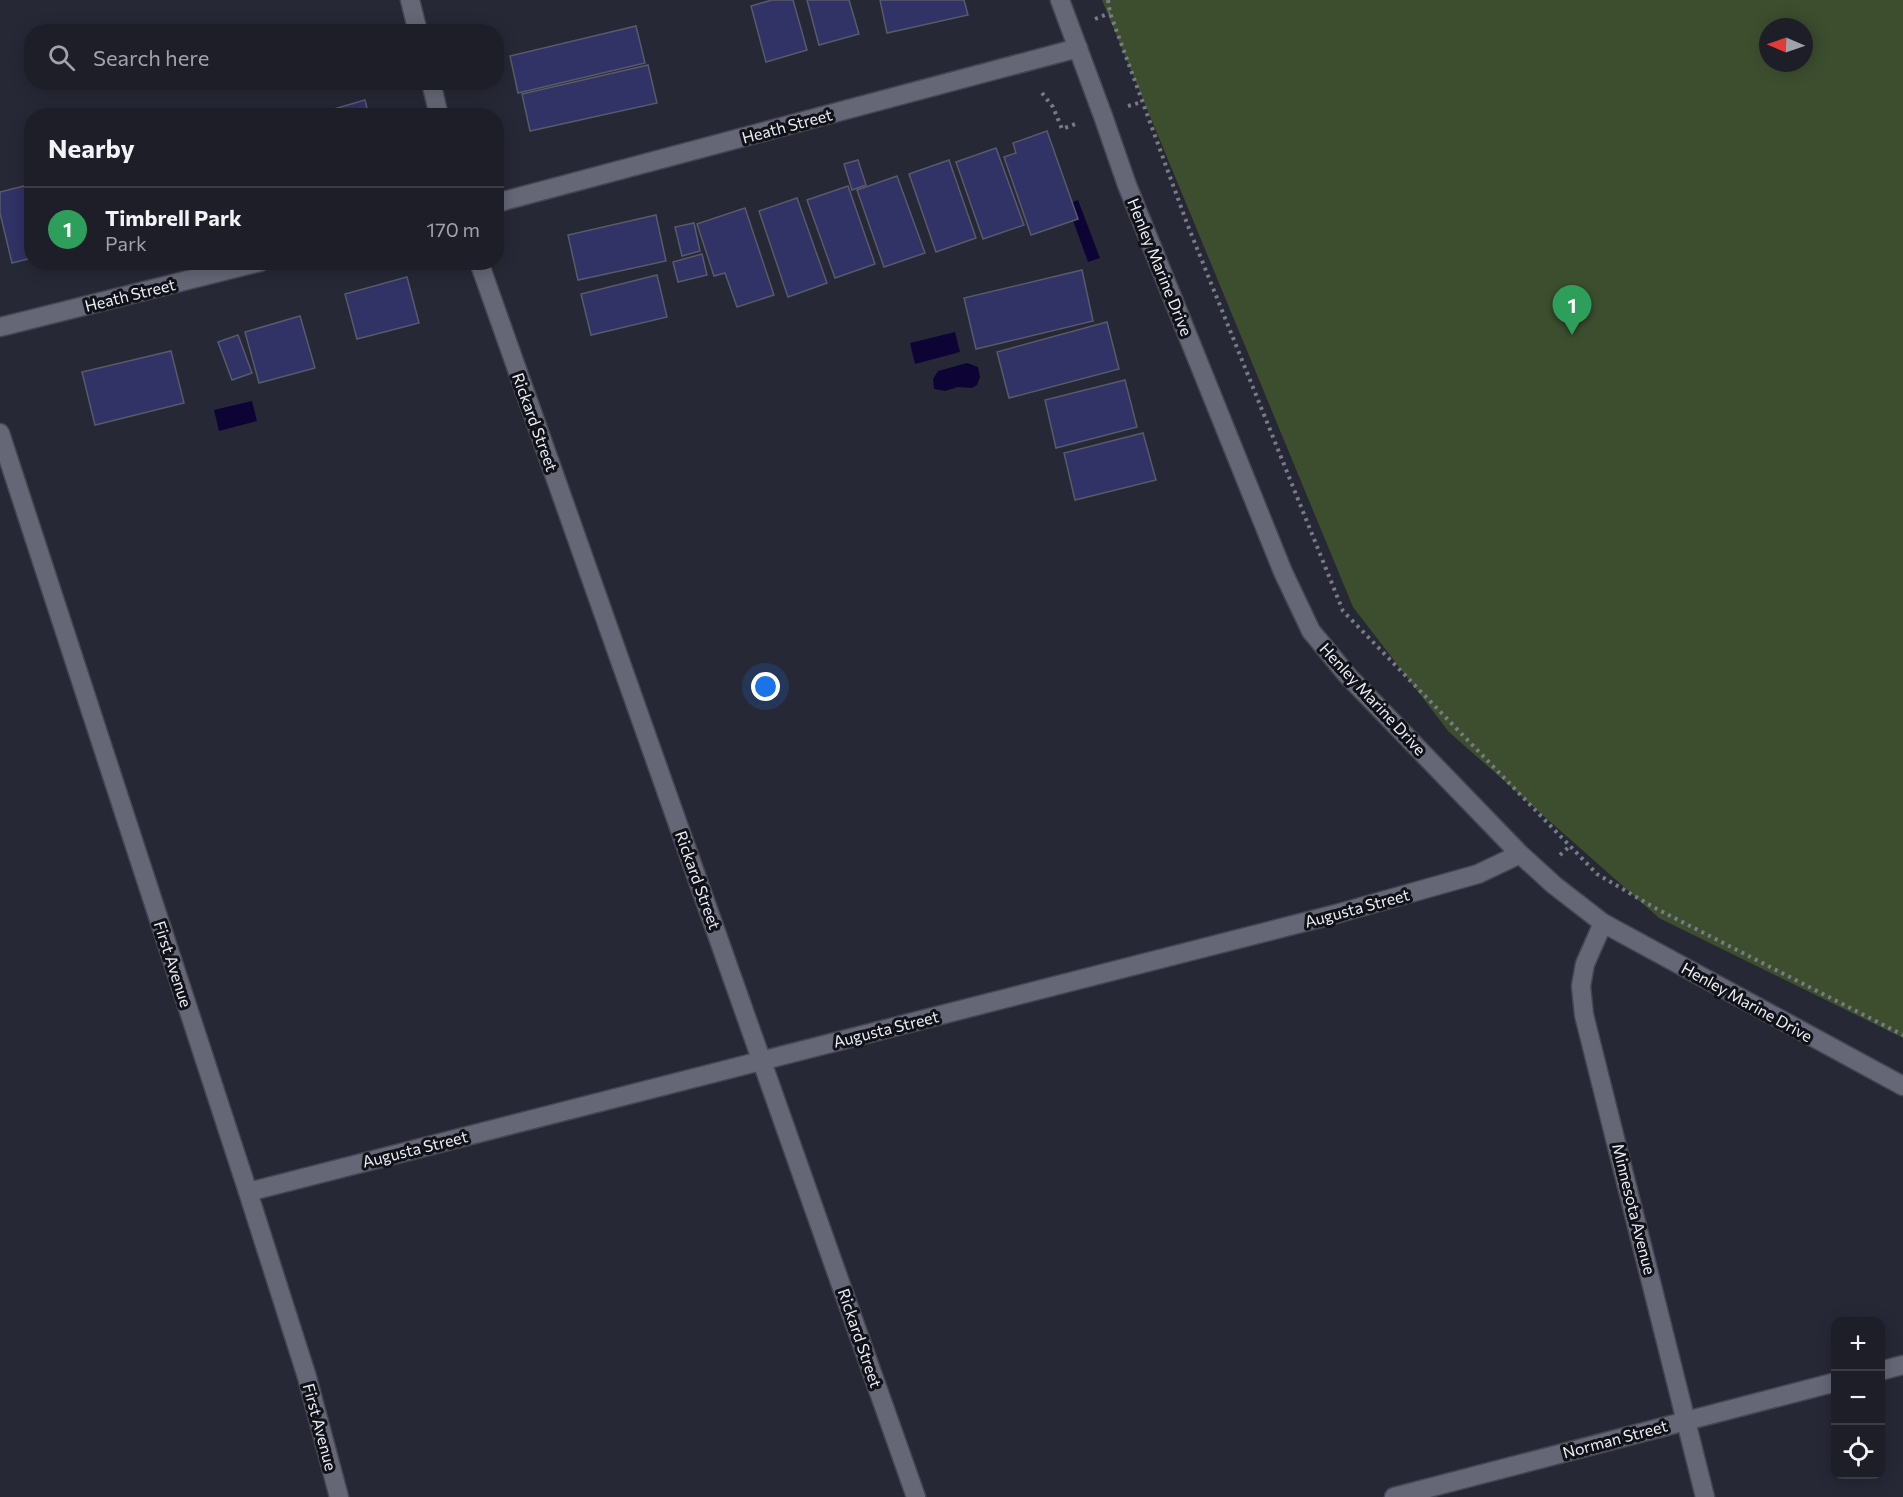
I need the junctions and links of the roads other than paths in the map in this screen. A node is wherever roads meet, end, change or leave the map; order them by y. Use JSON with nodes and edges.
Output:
{"nodes":[{"id":1,"x":410,"y":0,"type":"edge"},
{"id":2,"x":1060,"y":0,"type":"edge"},
{"id":3,"x":416,"y":24,"type":"edge"},
{"id":4,"x":1078,"y":48,"type":"junction"},
{"id":5,"x":433,"y":90,"type":"edge"},
{"id":6,"x":437,"y":108,"type":"edge"},
{"id":7,"x":504,"y":201,"type":"edge"},
{"id":8,"x":228,"y":270,"type":"edge"},
{"id":9,"x":482,"y":270,"type":"edge"},
{"id":10,"x":0,"y":327,"type":"edge"},
{"id":11,"x":0,"y":433,"type":"edge"},
{"id":12,"x":1521,"y":854,"type":"junction"},
{"id":13,"x":1603,"y":923,"type":"junction"},
{"id":14,"x":763,"y":1061,"type":"junction"},
{"id":15,"x":1903,"y":1086,"type":"edge"},
{"id":16,"x":248,"y":1192,"type":"junction"},
{"id":17,"x":1903,"y":1365,"type":"edge"},
{"id":18,"x":1885,"y":1370,"type":"edge"},
{"id":19,"x":1831,"y":1383,"type":"edge"},
{"id":20,"x":1685,"y":1420,"type":"junction"},
{"id":21,"x":339,"y":1497,"type":"edge"},
{"id":22,"x":916,"y":1497,"type":"edge"},
{"id":23,"x":1394,"y":1497,"type":"edge"},
{"id":24,"x":1705,"y":1497,"type":"edge"}],
"edges":[{"from":1,"to":3,"type":"street"},
{"from":2,"to":4,"type":"street","name":"Henley Marine Drive"},
{"from":4,"to":7,"type":"street","name":"Heath Street"},
{"from":4,"to":12,"type":"street","name":"Henley Marine Drive"},
{"from":5,"to":6,"type":"street"},
{"from":8,"to":10,"type":"street","name":"Heath Street"},
{"from":9,"to":14,"type":"street","name":"Rickard Street"},
{"from":11,"to":16,"type":"street","name":"First Avenue"},
{"from":12,"to":13,"type":"street","name":"Henley Marine Drive"},
{"from":12,"to":14,"type":"street","name":"Augusta Street"},
{"from":13,"to":15,"type":"street","name":"Henley Marine Drive"},
{"from":13,"to":20,"type":"street","name":"Minnesota Avenue"},
{"from":14,"to":16,"type":"street","name":"Augusta Street"},
{"from":14,"to":22,"type":"street","name":"Rickard Street"},
{"from":16,"to":21,"type":"street","name":"First Avenue"},
{"from":17,"to":18,"type":"street"},
{"from":19,"to":20,"type":"street","name":"Norman Street"},
{"from":20,"to":23,"type":"street","name":"Norman Street"},
{"from":20,"to":24,"type":"street","name":"Minnesota Avenue"}]}
